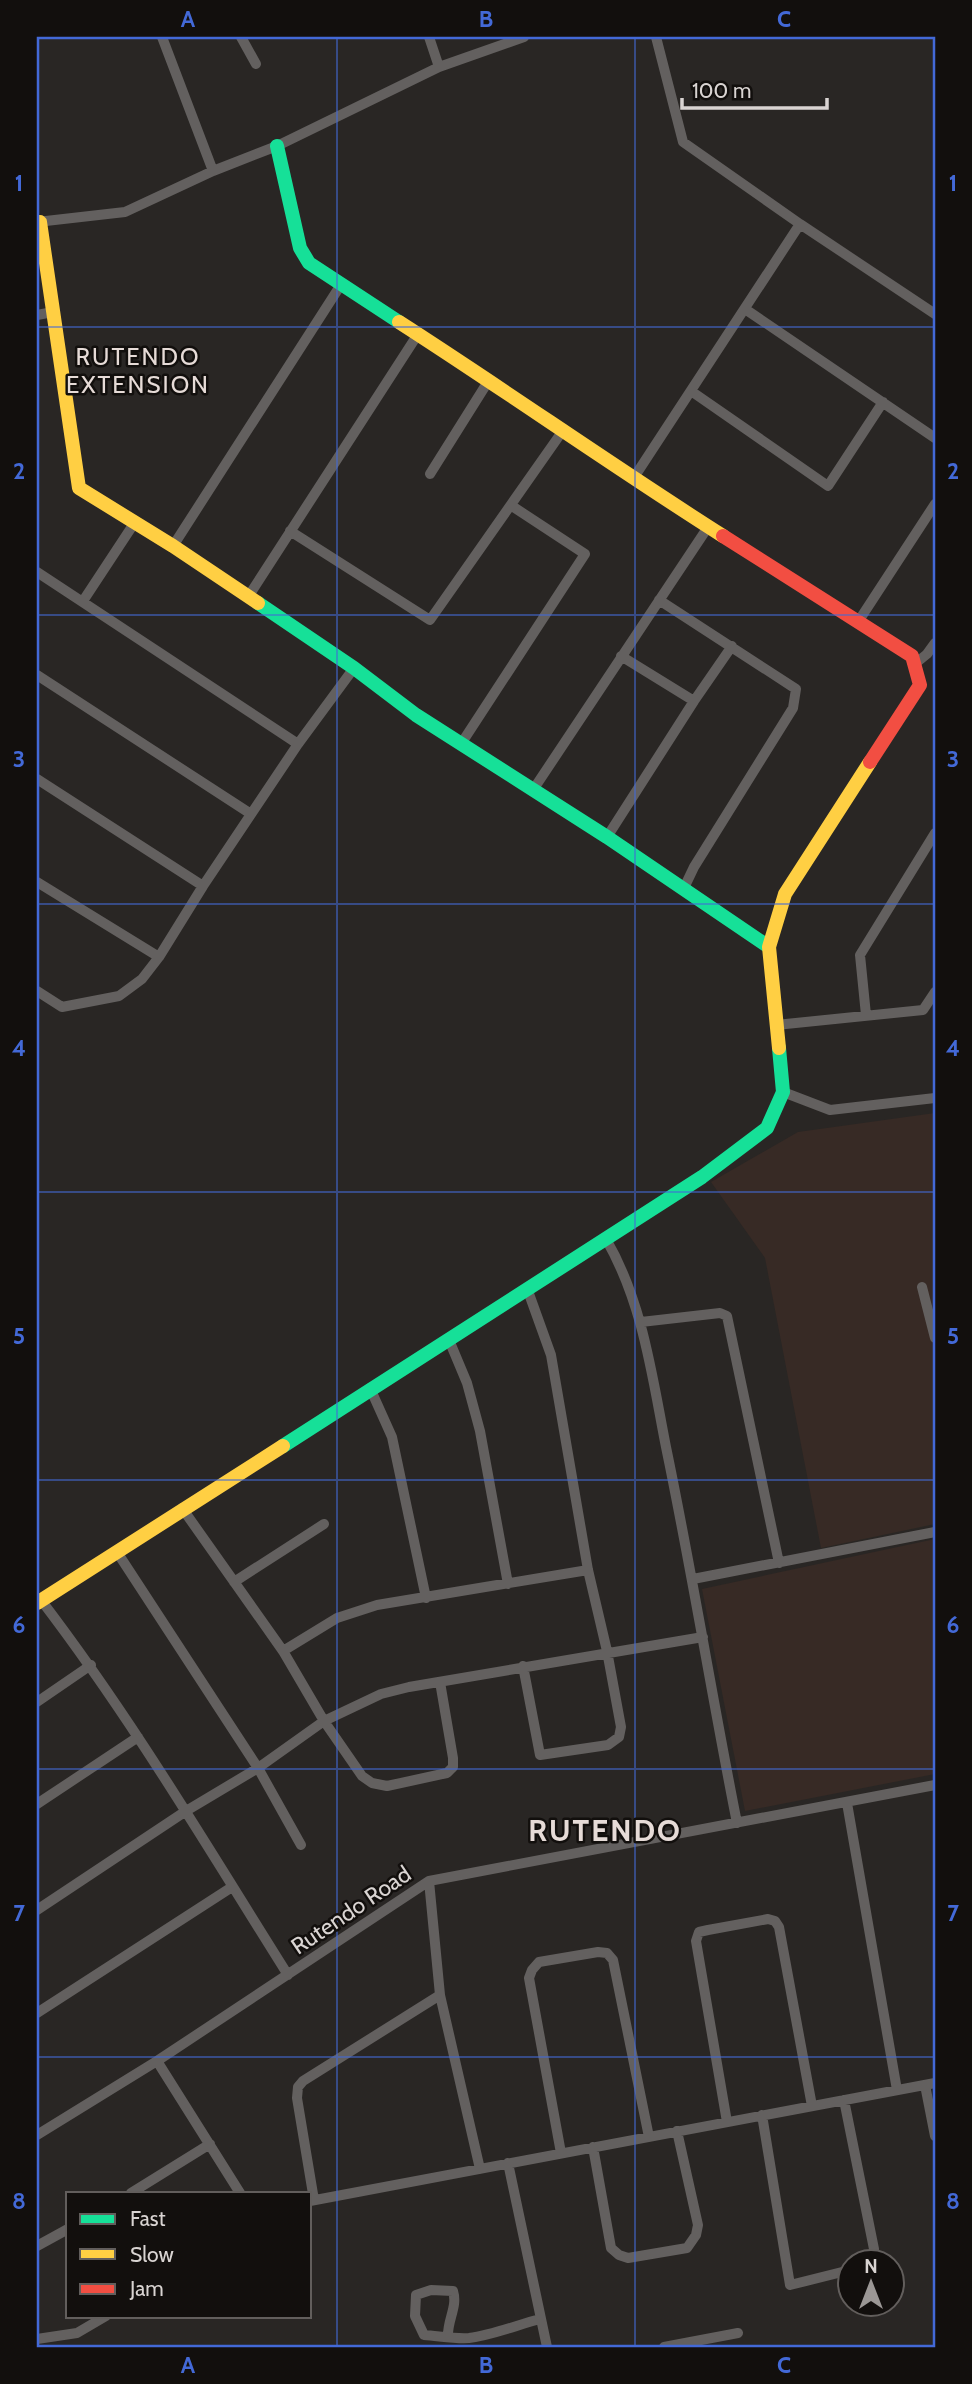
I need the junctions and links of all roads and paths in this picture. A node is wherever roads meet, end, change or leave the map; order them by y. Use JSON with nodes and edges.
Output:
{"nodes":[{"id":1,"x":162,"y":37,"type":"edge"},
{"id":2,"x":242,"y":37,"type":"edge"},
{"id":3,"x":429,"y":37,"type":"edge"},
{"id":4,"x":524,"y":37,"type":"edge"},
{"id":5,"x":656,"y":37,"type":"edge"},
{"id":6,"x":256,"y":64,"type":"dead end"},
{"id":7,"x":439,"y":67,"type":"junction"},
{"id":8,"x":277,"y":146,"type":"junction"},
{"id":9,"x":213,"y":171,"type":"junction"},
{"id":10,"x":38,"y":222,"type":"edge"},
{"id":11,"x":800,"y":224,"type":"junction"},
{"id":12,"x":342,"y":283,"type":"junction"},
{"id":13,"x":744,"y":309,"type":"junction"},
{"id":14,"x":53,"y":312,"type":"junction"},
{"id":15,"x":935,"y":314,"type":"edge"},
{"id":16,"x":37,"y":315,"type":"edge"},
{"id":17,"x":418,"y":334,"type":"junction"},
{"id":18,"x":489,"y":380,"type":"junction"},
{"id":19,"x":691,"y":391,"type":"junction"},
{"id":20,"x":883,"y":402,"type":"junction"},
{"id":21,"x":564,"y":429,"type":"junction"},
{"id":22,"x":935,"y":438,"type":"edge"},
{"id":23,"x":430,"y":474,"type":"dead end"},
{"id":24,"x":633,"y":479,"type":"junction"},
{"id":25,"x":935,"y":504,"type":"edge"},
{"id":26,"x":512,"y":506,"type":"junction"},
{"id":27,"x":135,"y":522,"type":"junction"},
{"id":28,"x":708,"y":527,"type":"junction"},
{"id":29,"x":290,"y":531,"type":"junction"},
{"id":30,"x":173,"y":546,"type":"junction"},
{"id":31,"x":37,"y":572,"type":"edge"},
{"id":32,"x":248,"y":597,"type":"junction"},
{"id":33,"x":659,"y":600,"type":"junction"},
{"id":34,"x":83,"y":601,"type":"junction"},
{"id":35,"x":858,"y":622,"type":"junction"},
{"id":36,"x":935,"y":643,"type":"edge"},
{"id":37,"x":732,"y":646,"type":"junction"},
{"id":38,"x":621,"y":656,"type":"junction"},
{"id":39,"x":916,"y":663,"type":"junction"},
{"id":40,"x":354,"y":668,"type":"junction"},
{"id":41,"x":37,"y":676,"type":"edge"},
{"id":42,"x":694,"y":701,"type":"junction"},
{"id":43,"x":298,"y":744,"type":"junction"},
{"id":44,"x":461,"y":744,"type":"junction"},
{"id":45,"x":37,"y":779,"type":"edge"},
{"id":46,"x":533,"y":790,"type":"junction"},
{"id":47,"x":251,"y":814,"type":"junction"},
{"id":48,"x":935,"y":833,"type":"edge"},
{"id":49,"x":607,"y":837,"type":"junction"},
{"id":50,"x":37,"y":882,"type":"edge"},
{"id":51,"x":203,"y":886,"type":"junction"},
{"id":52,"x":684,"y":888,"type":"junction"},
{"id":53,"x":769,"y":947,"type":"junction"},
{"id":54,"x":159,"y":957,"type":"junction"},
{"id":55,"x":37,"y":990,"type":"edge"},
{"id":56,"x":935,"y":992,"type":"edge"},
{"id":57,"x":866,"y":1015,"type":"junction"},
{"id":58,"x":776,"y":1025,"type":"junction"},
{"id":59,"x":783,"y":1092,"type":"junction"},
{"id":60,"x":935,"y":1098,"type":"edge"},
{"id":61,"x":607,"y":1239,"type":"junction"},
{"id":62,"x":922,"y":1287,"type":"dead end"},
{"id":63,"x":528,"y":1291,"type":"junction"},
{"id":64,"x":641,"y":1322,"type":"junction"},
{"id":65,"x":935,"y":1338,"type":"edge"},
{"id":66,"x":449,"y":1340,"type":"junction"},
{"id":67,"x":370,"y":1388,"type":"junction"},
{"id":68,"x":183,"y":1508,"type":"junction"},
{"id":69,"x":324,"y":1524,"type":"dead end"},
{"id":70,"x":935,"y":1532,"type":"edge"},
{"id":71,"x":117,"y":1552,"type":"junction"},
{"id":72,"x":779,"y":1563,"type":"junction"},
{"id":73,"x":588,"y":1570,"type":"junction"},
{"id":74,"x":693,"y":1579,"type":"junction"},
{"id":75,"x":234,"y":1582,"type":"junction"},
{"id":76,"x":508,"y":1584,"type":"junction"},
{"id":77,"x":426,"y":1598,"type":"junction"},
{"id":78,"x":39,"y":1602,"type":"edge"},
{"id":79,"x":703,"y":1637,"type":"junction"},
{"id":80,"x":283,"y":1651,"type":"junction"},
{"id":81,"x":607,"y":1651,"type":"junction"},
{"id":82,"x":91,"y":1665,"type":"junction"},
{"id":83,"x":523,"y":1666,"type":"junction"},
{"id":84,"x":440,"y":1682,"type":"junction"},
{"id":85,"x":37,"y":1702,"type":"edge"},
{"id":86,"x":324,"y":1721,"type":"junction"},
{"id":87,"x":138,"y":1737,"type":"junction"},
{"id":88,"x":258,"y":1768,"type":"junction"},
{"id":89,"x":935,"y":1785,"type":"edge"},
{"id":90,"x":847,"y":1803,"type":"junction"},
{"id":91,"x":37,"y":1804,"type":"edge"},
{"id":92,"x":186,"y":1811,"type":"junction"},
{"id":93,"x":737,"y":1822,"type":"junction"},
{"id":94,"x":301,"y":1845,"type":"dead end"},
{"id":95,"x":429,"y":1881,"type":"junction"},
{"id":96,"x":232,"y":1887,"type":"junction"},
{"id":97,"x":37,"y":1910,"type":"edge"},
{"id":98,"x":288,"y":1975,"type":"junction"},
{"id":99,"x":440,"y":1995,"type":"junction"},
{"id":100,"x":37,"y":2014,"type":"edge"},
{"id":101,"x":157,"y":2062,"type":"junction"},
{"id":102,"x":930,"y":2084,"type":"edge"},
{"id":103,"x":897,"y":2090,"type":"junction"},
{"id":104,"x":844,"y":2100,"type":"junction"},
{"id":105,"x":812,"y":2106,"type":"junction"},
{"id":106,"x":762,"y":2115,"type":"junction"},
{"id":107,"x":727,"y":2122,"type":"junction"},
{"id":108,"x":677,"y":2131,"type":"junction"},
{"id":109,"x":37,"y":2135,"type":"edge"},
{"id":110,"x":935,"y":2136,"type":"edge"},
{"id":111,"x":649,"y":2137,"type":"junction"},
{"id":112,"x":210,"y":2144,"type":"junction"},
{"id":113,"x":593,"y":2147,"type":"junction"},
{"id":114,"x":561,"y":2153,"type":"junction"},
{"id":115,"x":508,"y":2163,"type":"junction"},
{"id":116,"x":480,"y":2169,"type":"junction"},
{"id":117,"x":133,"y":2192,"type":"edge"},
{"id":118,"x":239,"y":2192,"type":"edge"},
{"id":119,"x":311,"y":2192,"type":"edge"},
{"id":120,"x":312,"y":2200,"type":"edge"},
{"id":121,"x":66,"y":2230,"type":"edge"},
{"id":122,"x":37,"y":2246,"type":"edge"},
{"id":123,"x":874,"y":2248,"type":"edge"},
{"id":124,"x":836,"y":2273,"type":"edge"},
{"id":125,"x":103,"y":2318,"type":"edge"},
{"id":126,"x":540,"y":2319,"type":"junction"},
{"id":127,"x":738,"y":2333,"type":"dead end"},
{"id":128,"x":448,"y":2337,"type":"junction"},
{"id":129,"x":37,"y":2339,"type":"edge"},
{"id":130,"x":547,"y":2347,"type":"edge"},
{"id":131,"x":664,"y":2347,"type":"edge"}],
"edges":[{"from":1,"to":9,"type":"street"},
{"from":2,"to":6,"type":"street"},
{"from":3,"to":7,"type":"street"},
{"from":4,"to":7,"type":"street"},
{"from":5,"to":11,"type":"street"},
{"from":7,"to":8,"type":"street"},
{"from":8,"to":9,"type":"street"},
{"from":8,"to":12,"type":"street"},
{"from":9,"to":10,"type":"street"},
{"from":10,"to":14,"type":"street"},
{"from":11,"to":13,"type":"street"},
{"from":11,"to":15,"type":"street"},
{"from":12,"to":17,"type":"street"},
{"from":12,"to":30,"type":"street"},
{"from":13,"to":19,"type":"street"},
{"from":13,"to":20,"type":"street"},
{"from":14,"to":16,"type":"street"},
{"from":14,"to":27,"type":"street"},
{"from":17,"to":18,"type":"street"},
{"from":17,"to":29,"type":"street"},
{"from":18,"to":21,"type":"street"},
{"from":18,"to":23,"type":"street"},
{"from":19,"to":20,"type":"street"},
{"from":19,"to":24,"type":"street"},
{"from":20,"to":22,"type":"street"},
{"from":21,"to":24,"type":"street"},
{"from":21,"to":26,"type":"street"},
{"from":24,"to":28,"type":"street"},
{"from":25,"to":35,"type":"street"},
{"from":26,"to":29,"type":"street"},
{"from":26,"to":44,"type":"street"},
{"from":27,"to":30,"type":"street"},
{"from":27,"to":34,"type":"street"},
{"from":28,"to":33,"type":"street"},
{"from":28,"to":35,"type":"street"},
{"from":29,"to":32,"type":"street"},
{"from":30,"to":32,"type":"street"},
{"from":31,"to":34,"type":"street"},
{"from":32,"to":40,"type":"street"},
{"from":33,"to":37,"type":"street"},
{"from":33,"to":38,"type":"street"},
{"from":34,"to":43,"type":"street"},
{"from":35,"to":39,"type":"street"},
{"from":36,"to":39,"type":"street"},
{"from":37,"to":42,"type":"street"},
{"from":37,"to":52,"type":"street"},
{"from":38,"to":42,"type":"street"},
{"from":38,"to":46,"type":"street"},
{"from":39,"to":53,"type":"street"},
{"from":40,"to":43,"type":"street"},
{"from":40,"to":44,"type":"street"},
{"from":41,"to":47,"type":"street"},
{"from":42,"to":49,"type":"street"},
{"from":43,"to":47,"type":"street"},
{"from":44,"to":46,"type":"street"},
{"from":45,"to":51,"type":"street"},
{"from":46,"to":49,"type":"street"},
{"from":47,"to":51,"type":"street"},
{"from":48,"to":57,"type":"street"},
{"from":49,"to":52,"type":"street"},
{"from":50,"to":54,"type":"street"},
{"from":51,"to":54,"type":"street"},
{"from":52,"to":53,"type":"street"},
{"from":53,"to":58,"type":"street"},
{"from":54,"to":55,"type":"street"},
{"from":56,"to":57,"type":"street"},
{"from":57,"to":58,"type":"street"},
{"from":58,"to":59,"type":"street"},
{"from":59,"to":60,"type":"street"},
{"from":59,"to":61,"type":"street"},
{"from":61,"to":63,"type":"street"},
{"from":61,"to":64,"type":"street"},
{"from":62,"to":65,"type":"street"},
{"from":63,"to":66,"type":"street"},
{"from":63,"to":73,"type":"street"},
{"from":64,"to":72,"type":"street"},
{"from":64,"to":74,"type":"street"},
{"from":66,"to":67,"type":"street"},
{"from":66,"to":76,"type":"street"},
{"from":67,"to":68,"type":"street"},
{"from":67,"to":77,"type":"street"},
{"from":68,"to":71,"type":"street"},
{"from":68,"to":75,"type":"street"},
{"from":69,"to":75,"type":"street"},
{"from":70,"to":72,"type":"street"},
{"from":71,"to":78,"type":"street"},
{"from":71,"to":88,"type":"street"},
{"from":72,"to":74,"type":"street"},
{"from":73,"to":76,"type":"street"},
{"from":73,"to":81,"type":"street"},
{"from":74,"to":79,"type":"street"},
{"from":75,"to":80,"type":"street"},
{"from":76,"to":77,"type":"street"},
{"from":77,"to":80,"type":"street"},
{"from":78,"to":82,"type":"street"},
{"from":79,"to":81,"type":"street"},
{"from":79,"to":93,"type":"street"},
{"from":80,"to":86,"type":"street"},
{"from":81,"to":83,"type":"street"},
{"from":81,"to":83,"type":"street"},
{"from":82,"to":85,"type":"street"},
{"from":82,"to":87,"type":"street"},
{"from":83,"to":84,"type":"street"},
{"from":84,"to":86,"type":"street"},
{"from":84,"to":86,"type":"street"},
{"from":86,"to":88,"type":"street"},
{"from":87,"to":91,"type":"street"},
{"from":87,"to":92,"type":"street"},
{"from":88,"to":92,"type":"street"},
{"from":88,"to":94,"type":"street"},
{"from":89,"to":90,"type":"street","name":"Rutendo Road"},
{"from":90,"to":93,"type":"street","name":"Rutendo Road"},
{"from":90,"to":103,"type":"street"},
{"from":92,"to":96,"type":"street"},
{"from":92,"to":97,"type":"street"},
{"from":93,"to":95,"type":"street","name":"Rutendo Road"},
{"from":95,"to":98,"type":"street","name":"Rutendo Road"},
{"from":95,"to":99,"type":"street"},
{"from":96,"to":98,"type":"street"},
{"from":96,"to":100,"type":"street"},
{"from":98,"to":101,"type":"street","name":"Rutendo Road"},
{"from":99,"to":116,"type":"street"},
{"from":99,"to":119,"type":"street"},
{"from":101,"to":109,"type":"street","name":"Rutendo Road"},
{"from":101,"to":112,"type":"street"},
{"from":102,"to":103,"type":"street"},
{"from":102,"to":110,"type":"street"},
{"from":103,"to":104,"type":"street"},
{"from":104,"to":105,"type":"street"},
{"from":104,"to":123,"type":"street"},
{"from":105,"to":106,"type":"street"},
{"from":105,"to":107,"type":"street"},
{"from":106,"to":107,"type":"street"},
{"from":106,"to":124,"type":"street"},
{"from":107,"to":108,"type":"street"},
{"from":108,"to":111,"type":"street"},
{"from":108,"to":113,"type":"street"},
{"from":111,"to":113,"type":"street"},
{"from":111,"to":114,"type":"street"},
{"from":112,"to":117,"type":"street"},
{"from":112,"to":118,"type":"street"},
{"from":113,"to":114,"type":"street"},
{"from":114,"to":115,"type":"street"},
{"from":115,"to":116,"type":"street"},
{"from":115,"to":126,"type":"street"},
{"from":116,"to":120,"type":"street"},
{"from":121,"to":122,"type":"street"},
{"from":125,"to":129,"type":"street"},
{"from":126,"to":128,"type":"street"},
{"from":126,"to":130,"type":"street"},
{"from":127,"to":131,"type":"street"},
{"from":128,"to":128,"type":"street"}]}
